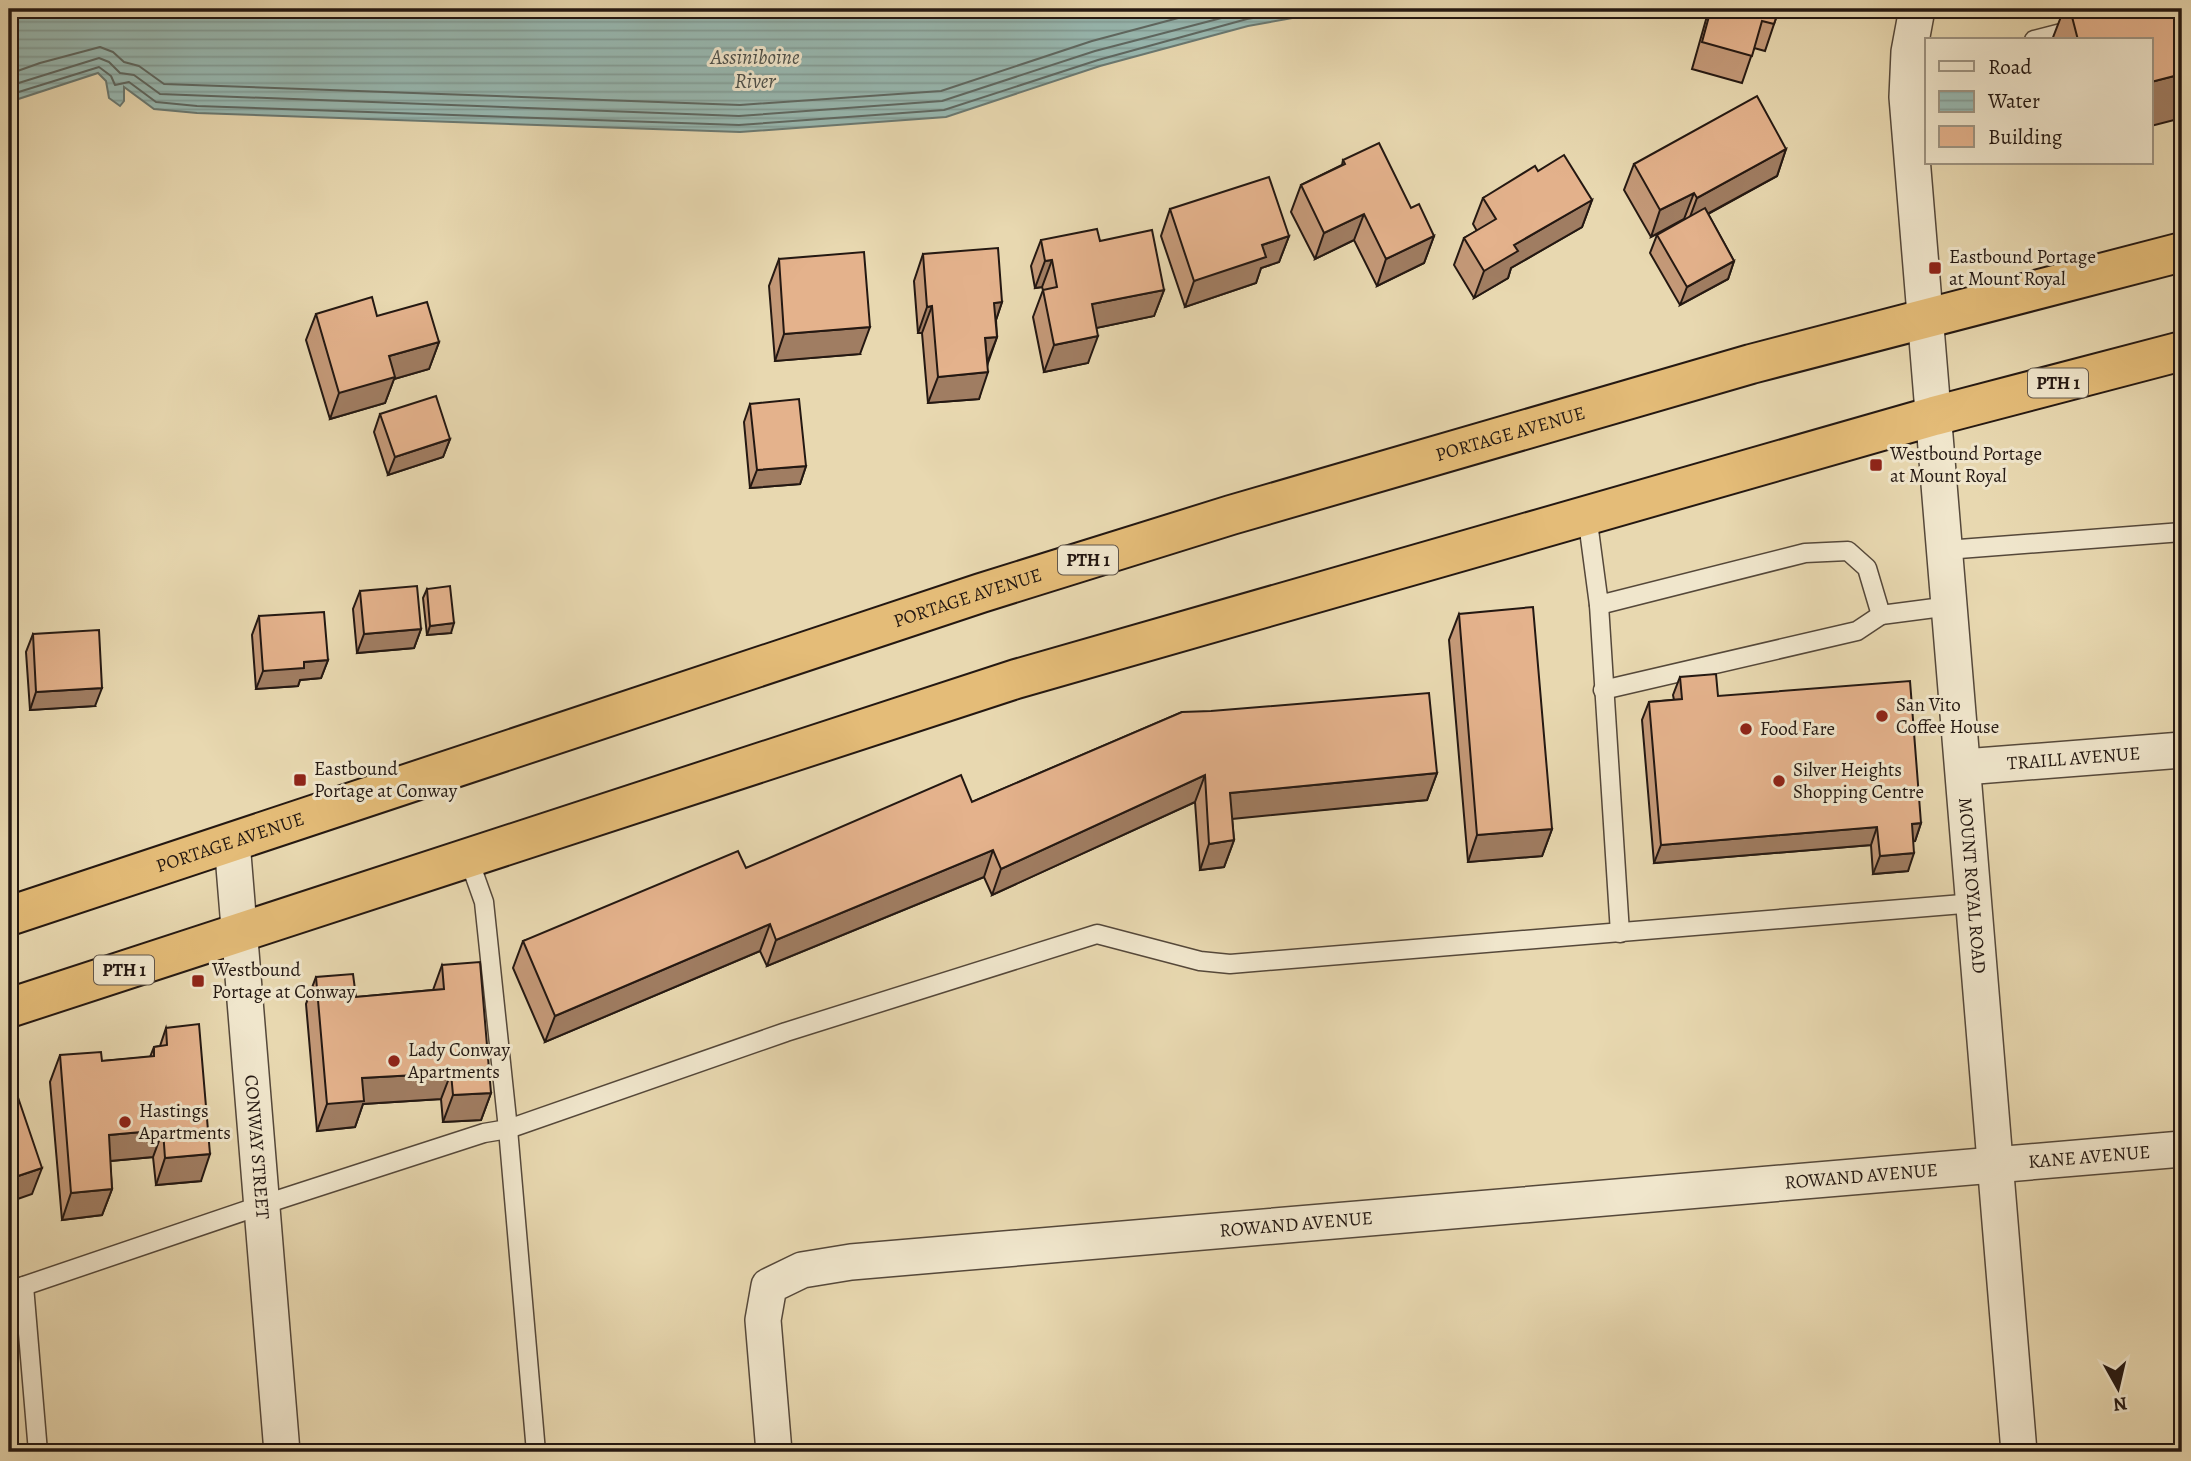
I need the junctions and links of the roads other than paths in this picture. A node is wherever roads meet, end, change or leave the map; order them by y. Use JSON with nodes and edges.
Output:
{"nodes":[{"id":1,"x":1917,"y":9,"type":"edge"},
{"id":2,"x":2096,"y":24,"type":"edge"},
{"id":3,"x":2042,"y":38,"type":"edge"},
{"id":4,"x":1917,"y":69,"type":"edge"},
{"id":5,"x":2182,"y":253,"type":"edge"},
{"id":6,"x":1925,"y":318,"type":"junction"},
{"id":7,"x":2182,"y":351,"type":"edge"},
{"id":8,"x":1934,"y":416,"type":"junction"},
{"id":9,"x":1587,"y":515,"type":"junction"},
{"id":10,"x":2182,"y":532,"type":"edge"},
{"id":11,"x":1945,"y":550,"type":"junction"},
{"id":12,"x":1598,"y":605,"type":"junction"},
{"id":13,"x":1950,"y":606,"type":"junction"},
{"id":14,"x":1881,"y":615,"type":"junction"},
{"id":15,"x":1603,"y":690,"type":"junction"},
{"id":16,"x":2182,"y":750,"type":"edge"},
{"id":17,"x":1964,"y":767,"type":"junction"},
{"id":18,"x":232,"y":842,"type":"junction"},
{"id":19,"x":468,"y":858,"type":"junction"},
{"id":20,"x":1975,"y":903,"type":"junction"},
{"id":21,"x":9,"y":916,"type":"edge"},
{"id":22,"x":239,"y":932,"type":"junction"},
{"id":23,"x":1620,"y":933,"type":"junction"},
{"id":24,"x":9,"y":1008,"type":"edge"},
{"id":25,"x":508,"y":1129,"type":"junction"},
{"id":26,"x":2182,"y":1149,"type":"edge"},
{"id":27,"x":1995,"y":1164,"type":"junction"},
{"id":28,"x":262,"y":1205,"type":"junction"},
{"id":29,"x":16,"y":1289,"type":"edge"},
{"id":30,"x":38,"y":1452,"type":"edge"},
{"id":31,"x":282,"y":1452,"type":"edge"},
{"id":32,"x":536,"y":1452,"type":"edge"},
{"id":33,"x":774,"y":1452,"type":"edge"},
{"id":34,"x":2019,"y":1452,"type":"edge"}],
"edges":[{"from":1,"to":4,"type":"street","name":"MOUNT ROYAL ROAD"},
{"from":2,"to":3,"type":"lane"},
{"from":4,"to":6,"type":"street","name":"MOUNT ROYAL ROAD"},
{"from":5,"to":6,"type":"highway","name":"PORTAGE AVENUE","number":"PTH 1"},
{"from":6,"to":8,"type":"street","name":"MOUNT ROYAL ROAD"},
{"from":6,"to":18,"type":"highway","name":"PORTAGE AVENUE","number":"PTH 1"},
{"from":7,"to":8,"type":"highway","number":"PTH 1"},
{"from":8,"to":9,"type":"highway","number":"PTH 1"},
{"from":8,"to":11,"type":"street","name":"MOUNT ROYAL ROAD"},
{"from":9,"to":12,"type":"lane"},
{"from":9,"to":19,"type":"highway","number":"PTH 1"},
{"from":10,"to":11,"type":"lane"},
{"from":11,"to":13,"type":"street","name":"MOUNT ROYAL ROAD"},
{"from":12,"to":14,"type":"lane"},
{"from":12,"to":15,"type":"lane"},
{"from":13,"to":14,"type":"lane"},
{"from":13,"to":17,"type":"street","name":"MOUNT ROYAL ROAD"},
{"from":14,"to":15,"type":"lane"},
{"from":15,"to":23,"type":"lane"},
{"from":16,"to":17,"type":"street","name":"TRAILL AVENUE"},
{"from":17,"to":20,"type":"street","name":"MOUNT ROYAL ROAD"},
{"from":18,"to":21,"type":"highway","name":"PORTAGE AVENUE","number":"PTH 1"},
{"from":18,"to":22,"type":"street","name":"CONWAY STREET"},
{"from":19,"to":22,"type":"highway","number":"PTH 1"},
{"from":19,"to":25,"type":"lane"},
{"from":20,"to":23,"type":"lane"},
{"from":20,"to":27,"type":"street","name":"MOUNT ROYAL ROAD"},
{"from":22,"to":24,"type":"highway","number":"PTH 1"},
{"from":22,"to":28,"type":"street","name":"CONWAY STREET"},
{"from":23,"to":25,"type":"lane"},
{"from":25,"to":28,"type":"lane"},
{"from":25,"to":32,"type":"lane"},
{"from":26,"to":27,"type":"street","name":"KANE AVENUE"},
{"from":27,"to":33,"type":"street","name":"ROWAND AVENUE"},
{"from":27,"to":34,"type":"street","name":"MOUNT ROYAL ROAD"},
{"from":28,"to":29,"type":"lane"},
{"from":28,"to":31,"type":"street","name":"CONWAY STREET"},
{"from":29,"to":30,"type":"lane"}]}
